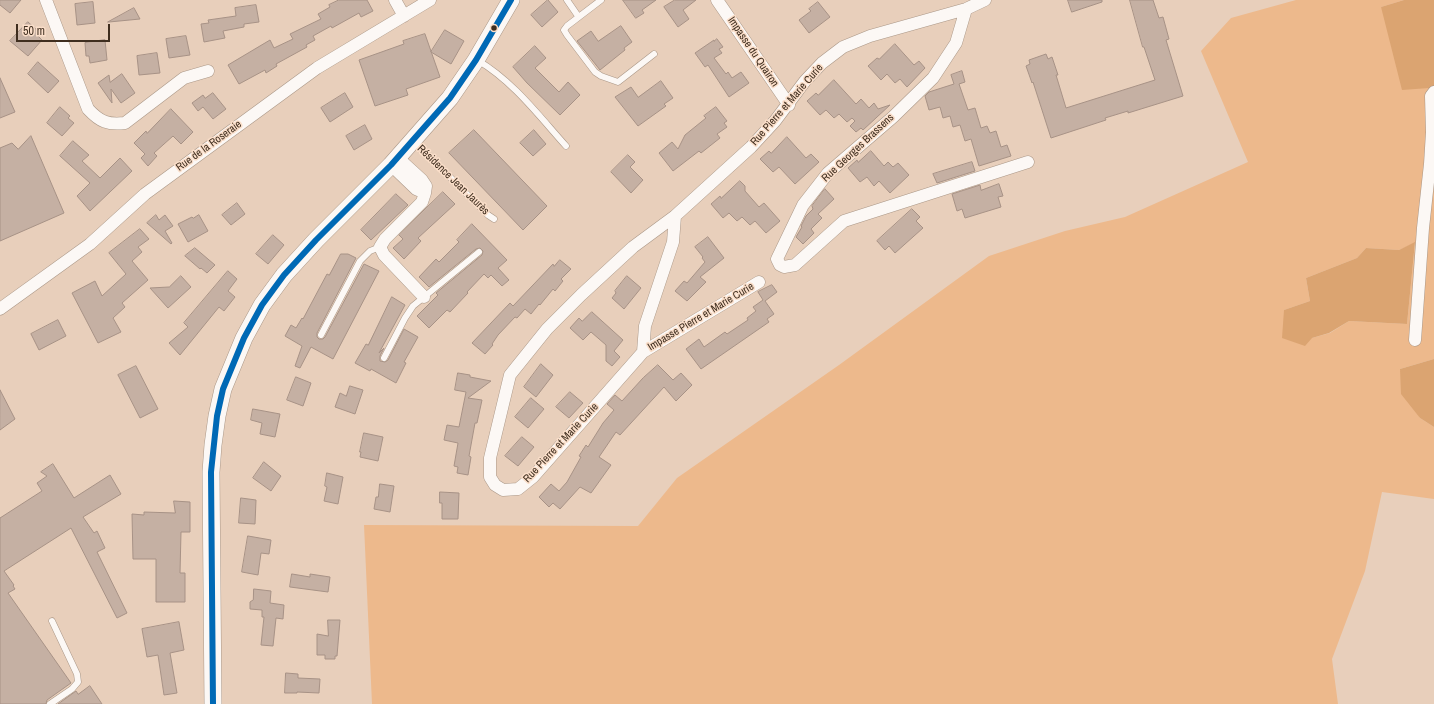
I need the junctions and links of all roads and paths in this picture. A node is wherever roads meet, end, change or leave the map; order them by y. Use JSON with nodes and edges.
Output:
{"nodes":[{"id":1,"x":46,"y":0,"type":"edge"},
{"id":2,"x":395,"y":0,"type":"edge"},
{"id":3,"x":430,"y":0,"type":"edge"},
{"id":4,"x":511,"y":0,"type":"edge"},
{"id":5,"x":567,"y":0,"type":"edge"},
{"id":6,"x":601,"y":0,"type":"edge"},
{"id":7,"x":716,"y":0,"type":"edge"},
{"id":8,"x":985,"y":0,"type":"edge"},
{"id":9,"x":966,"y":9,"type":"junction"},
{"id":10,"x":404,"y":16,"type":"junction"},
{"id":11,"x":578,"y":16,"type":"junction"},
{"id":12,"x":654,"y":54,"type":"dead end"},
{"id":13,"x":476,"y":60,"type":"junction"},
{"id":14,"x":208,"y":71,"type":"dead end"},
{"id":15,"x":1434,"y":92,"type":"edge"},
{"id":16,"x":789,"y":105,"type":"junction"},
{"id":17,"x":413,"y":141,"type":"junction"},
{"id":18,"x":566,"y":146,"type":"dead end"},
{"id":19,"x":394,"y":162,"type":"junction"},
{"id":20,"x":1028,"y":162,"type":"dead end"},
{"id":21,"x":675,"y":216,"type":"junction"},
{"id":22,"x":494,"y":219,"type":"dead end"},
{"id":23,"x":380,"y":247,"type":"junction"},
{"id":24,"x":479,"y":252,"type":"dead end"},
{"id":25,"x":759,"y":282,"type":"dead end"},
{"id":26,"x":424,"y":297,"type":"junction"},
{"id":27,"x":0,"y":309,"type":"edge"},
{"id":28,"x":321,"y":335,"type":"dead end"},
{"id":29,"x":1415,"y":340,"type":"dead end"},
{"id":30,"x":643,"y":352,"type":"junction"},
{"id":31,"x":384,"y":358,"type":"dead end"},
{"id":32,"x":52,"y":621,"type":"dead end"},
{"id":33,"x":50,"y":704,"type":"edge"},
{"id":34,"x":213,"y":704,"type":"edge"}],
"edges":[{"from":1,"to":14,"type":"street"},
{"from":2,"to":10,"type":"street"},
{"from":3,"to":10,"type":"street","name":"Rue de la Roseraie"},
{"from":4,"to":13,"type":"main road"},
{"from":5,"to":11,"type":"lane"},
{"from":6,"to":11,"type":"lane"},
{"from":7,"to":16,"type":"street","name":"Impasse du Quairon"},
{"from":8,"to":9,"type":"street","name":"Rue Pierre et Marie Curie"},
{"from":9,"to":16,"type":"street","name":"Rue Pierre et Marie Curie"},
{"from":9,"to":20,"type":"street","name":"Rue Georges Brassens"},
{"from":10,"to":27,"type":"street","name":"Rue de la Roseraie"},
{"from":11,"to":12,"type":"lane"},
{"from":13,"to":17,"type":"main road"},
{"from":13,"to":18,"type":"lane"},
{"from":15,"to":29,"type":"street"},
{"from":16,"to":21,"type":"street","name":"Rue Pierre et Marie Curie"},
{"from":17,"to":19,"type":"main road"},
{"from":17,"to":22,"type":"lane","name":"Résidence Jean Jaurès"},
{"from":19,"to":23,"type":"street"},
{"from":19,"to":34,"type":"main road"},
{"from":21,"to":30,"type":"street"},
{"from":21,"to":30,"type":"street","name":"Rue Pierre et Marie Curie"},
{"from":23,"to":26,"type":"street"},
{"from":23,"to":28,"type":"lane"},
{"from":24,"to":26,"type":"lane"},
{"from":25,"to":30,"type":"street","name":"Impasse Pierre et Marie Curie"},
{"from":26,"to":31,"type":"lane"},
{"from":32,"to":33,"type":"lane"}]}
